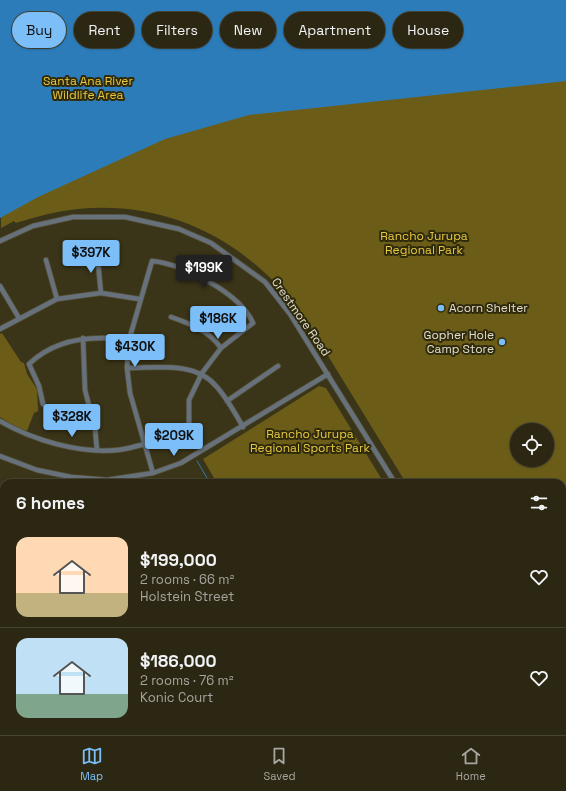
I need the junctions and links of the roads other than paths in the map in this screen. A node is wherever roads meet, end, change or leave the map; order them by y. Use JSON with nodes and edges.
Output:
{"nodes":[{"id":1,"x":0,"y":241,"type":"edge"},
{"id":2,"x":97,"y":253,"type":"dead end"},
{"id":3,"x":46,"y":260,"type":"dead end"},
{"id":4,"x":0,"y":286,"type":"edge"},
{"id":5,"x":101,"y":293,"type":"junction"},
{"id":6,"x":57,"y":299,"type":"junction"},
{"id":7,"x":139,"y":299,"type":"junction"},
{"id":8,"x":171,"y":317,"type":"dead end"},
{"id":9,"x":19,"y":318,"type":"junction"},
{"id":10,"x":0,"y":329,"type":"edge"},
{"id":11,"x":83,"y":338,"type":"junction"},
{"id":12,"x":129,"y":340,"type":"junction"},
{"id":13,"x":221,"y":348,"type":"junction"},
{"id":14,"x":278,"y":366,"type":"dead end"},
{"id":15,"x":127,"y":368,"type":"junction"},
{"id":16,"x":202,"y":373,"type":"junction"},
{"id":17,"x":328,"y":374,"type":"junction"},
{"id":18,"x":227,"y":401,"type":"junction"},
{"id":19,"x":43,"y":404,"type":"dead end"},
{"id":20,"x":0,"y":422,"type":"edge"},
{"id":21,"x":243,"y":427,"type":"junction"},
{"id":22,"x":189,"y":435,"type":"dead end"},
{"id":23,"x":145,"y":444,"type":"junction"},
{"id":24,"x":97,"y":450,"type":"junction"},
{"id":25,"x":0,"y":456,"type":"edge"},
{"id":26,"x":153,"y":473,"type":"junction"},
{"id":27,"x":85,"y":479,"type":"edge"},
{"id":28,"x":122,"y":479,"type":"edge"},
{"id":29,"x":393,"y":479,"type":"edge"}],
"edges":[{"from":1,"to":17,"type":"street","name":"Crestmore Road"},
{"from":2,"to":5,"type":"street"},
{"from":3,"to":6,"type":"street"},
{"from":4,"to":9,"type":"street"},
{"from":5,"to":6,"type":"street"},
{"from":5,"to":7,"type":"street"},
{"from":6,"to":9,"type":"street"},
{"from":7,"to":12,"type":"street"},
{"from":7,"to":13,"type":"street"},
{"from":8,"to":13,"type":"street"},
{"from":9,"to":10,"type":"street"},
{"from":11,"to":12,"type":"street"},
{"from":11,"to":19,"type":"street"},
{"from":11,"to":24,"type":"street"},
{"from":12,"to":15,"type":"street"},
{"from":13,"to":16,"type":"street"},
{"from":14,"to":18,"type":"street"},
{"from":15,"to":16,"type":"street"},
{"from":15,"to":23,"type":"street"},
{"from":16,"to":18,"type":"street"},
{"from":16,"to":22,"type":"street"},
{"from":17,"to":21,"type":"street"},
{"from":17,"to":29,"type":"street","name":"Crestmore Road"},
{"from":18,"to":21,"type":"street"},
{"from":20,"to":24,"type":"street"},
{"from":21,"to":26,"type":"street"},
{"from":23,"to":24,"type":"street"},
{"from":23,"to":26,"type":"street"},
{"from":25,"to":27,"type":"street"},
{"from":26,"to":28,"type":"street"}]}
